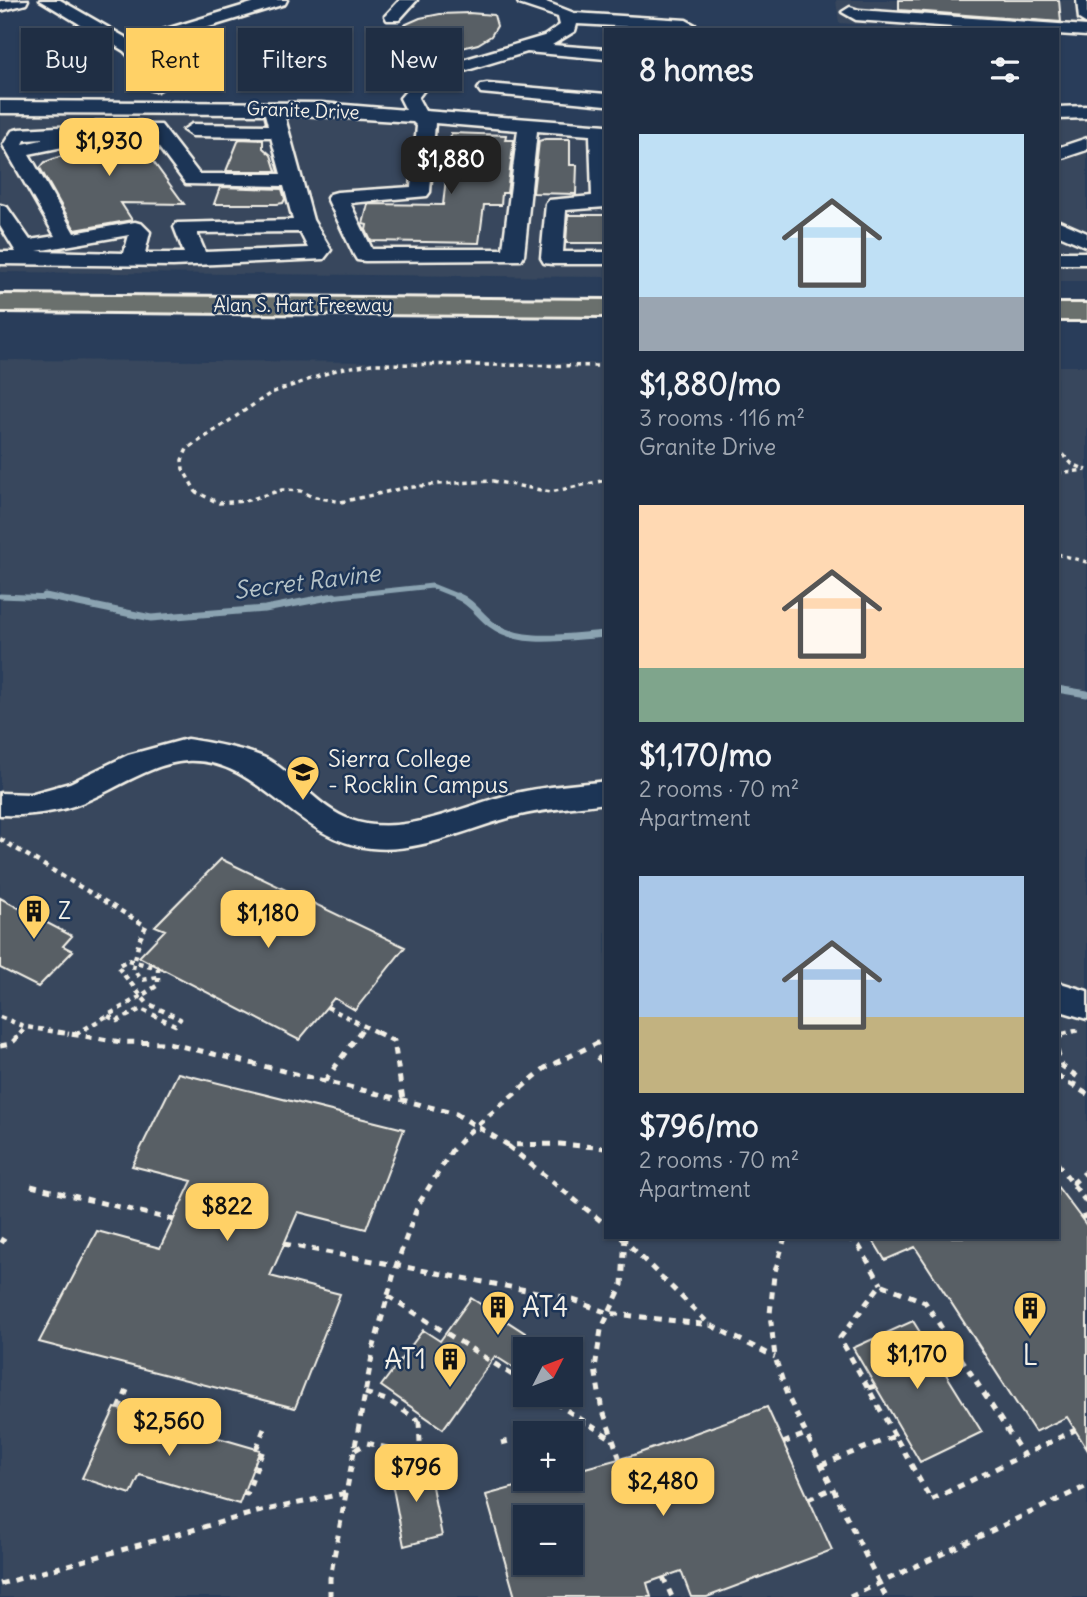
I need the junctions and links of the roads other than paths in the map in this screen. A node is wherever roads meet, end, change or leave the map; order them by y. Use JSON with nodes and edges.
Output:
{"nodes":[{"id":1,"x":20,"y":0,"type":"edge"},
{"id":2,"x":48,"y":0,"type":"edge"},
{"id":3,"x":409,"y":0,"type":"edge"},
{"id":4,"x":525,"y":0,"type":"edge"},
{"id":5,"x":1085,"y":0,"type":"edge"},
{"id":6,"x":0,"y":6,"type":"edge"},
{"id":7,"x":279,"y":9,"type":"edge"},
{"id":8,"x":849,"y":12,"type":"dead end"},
{"id":9,"x":393,"y":16,"type":"dead end"},
{"id":10,"x":569,"y":18,"type":"junction"},
{"id":11,"x":1087,"y":19,"type":"edge"},
{"id":12,"x":190,"y":28,"type":"edge"},
{"id":13,"x":685,"y":28,"type":"edge"},
{"id":14,"x":1044,"y":28,"type":"edge"},
{"id":15,"x":1059,"y":29,"type":"edge"},
{"id":16,"x":1087,"y":31,"type":"edge"},
{"id":17,"x":126,"y":45,"type":"edge"},
{"id":18,"x":1059,"y":45,"type":"edge"},
{"id":19,"x":1087,"y":47,"type":"edge"},
{"id":20,"x":524,"y":48,"type":"junction"},
{"id":21,"x":604,"y":54,"type":"edge"},
{"id":22,"x":462,"y":66,"type":"edge"},
{"id":23,"x":487,"y":89,"type":"dead end"},
{"id":24,"x":413,"y":91,"type":"edge"},
{"id":25,"x":0,"y":96,"type":"edge"},
{"id":26,"x":64,"y":96,"type":"junction"},
{"id":27,"x":211,"y":97,"type":"junction"},
{"id":28,"x":604,"y":100,"type":"edge"},
{"id":29,"x":0,"y":105,"type":"edge"},
{"id":30,"x":141,"y":108,"type":"junction"},
{"id":31,"x":273,"y":108,"type":"junction"},
{"id":32,"x":414,"y":110,"type":"junction"},
{"id":33,"x":1087,"y":112,"type":"edge"},
{"id":34,"x":1059,"y":113,"type":"edge"},
{"id":35,"x":1087,"y":124,"type":"edge"},
{"id":36,"x":528,"y":125,"type":"junction"},
{"id":37,"x":1059,"y":125,"type":"edge"},
{"id":38,"x":603,"y":127,"type":"edge"},
{"id":39,"x":154,"y":129,"type":"junction"},
{"id":40,"x":278,"y":131,"type":"junction"},
{"id":41,"x":1087,"y":144,"type":"edge"},
{"id":42,"x":10,"y":148,"type":"edge"},
{"id":43,"x":1059,"y":152,"type":"edge"},
{"id":44,"x":603,"y":153,"type":"edge"},
{"id":45,"x":291,"y":180,"type":"junction"},
{"id":46,"x":42,"y":195,"type":"junction"},
{"id":47,"x":604,"y":202,"type":"edge"},
{"id":48,"x":0,"y":203,"type":"edge"},
{"id":49,"x":0,"y":211,"type":"edge"},
{"id":50,"x":305,"y":226,"type":"junction"},
{"id":51,"x":68,"y":240,"type":"junction"},
{"id":52,"x":27,"y":253,"type":"junction"},
{"id":53,"x":0,"y":258,"type":"edge"},
{"id":54,"x":197,"y":258,"type":"junction"},
{"id":55,"x":604,"y":258,"type":"edge"},
{"id":56,"x":1059,"y":258,"type":"edge"},
{"id":57,"x":1087,"y":258,"type":"edge"},
{"id":58,"x":134,"y":259,"type":"junction"},
{"id":59,"x":0,"y":303,"type":"edge"},
{"id":60,"x":604,"y":308,"type":"edge"},
{"id":61,"x":1059,"y":312,"type":"edge"},
{"id":62,"x":1087,"y":312,"type":"edge"},
{"id":63,"x":0,"y":327,"type":"edge"},
{"id":64,"x":604,"y":332,"type":"edge"},
{"id":65,"x":1059,"y":335,"type":"edge"},
{"id":66,"x":1087,"y":335,"type":"edge"},
{"id":67,"x":604,"y":792,"type":"edge"},
{"id":68,"x":0,"y":804,"type":"edge"},
{"id":69,"x":1059,"y":997,"type":"edge"},
{"id":70,"x":1087,"y":1005,"type":"edge"}],
"edges":[{"from":1,"to":6,"type":"street"},
{"from":2,"to":17,"type":"street"},
{"from":3,"to":9,"type":"street"},
{"from":4,"to":10,"type":"street"},
{"from":5,"to":11,"type":"street"},
{"from":7,"to":12,"type":"street"},
{"from":8,"to":14,"type":"street"},
{"from":10,"to":13,"type":"street"},
{"from":10,"to":20,"type":"street"},
{"from":15,"to":16,"type":"street"},
{"from":18,"to":19,"type":"street"},
{"from":20,"to":21,"type":"street"},
{"from":20,"to":22,"type":"street"},
{"from":23,"to":28,"type":"street"},
{"from":24,"to":32,"type":"street"},
{"from":25,"to":26,"type":"street","name":"Granite Drive"},
{"from":26,"to":27,"type":"street","name":"Granite Drive"},
{"from":26,"to":29,"type":"street"},
{"from":27,"to":30,"type":"street"},
{"from":27,"to":32,"type":"street","name":"Granite Drive"},
{"from":29,"to":30,"type":"street","name":"Granite Drive"},
{"from":30,"to":31,"type":"street","name":"Granite Drive"},
{"from":30,"to":39,"type":"street"},
{"from":31,"to":32,"type":"street","name":"Granite Drive"},
{"from":31,"to":40,"type":"street"},
{"from":32,"to":36,"type":"street","name":"Granite Drive"},
{"from":32,"to":36,"type":"street"},
{"from":32,"to":38,"type":"street","name":"Granite Drive"},
{"from":33,"to":34,"type":"street"},
{"from":35,"to":37,"type":"street"},
{"from":36,"to":38,"type":"street","name":"Granite Drive"},
{"from":38,"to":44,"type":"street"},
{"from":39,"to":40,"type":"street"},
{"from":39,"to":45,"type":"street"},
{"from":40,"to":45,"type":"street"},
{"from":41,"to":43,"type":"street"},
{"from":42,"to":46,"type":"street"},
{"from":44,"to":47,"type":"street"},
{"from":45,"to":50,"type":"street"},
{"from":46,"to":48,"type":"street"},
{"from":46,"to":51,"type":"street"},
{"from":47,"to":55,"type":"street"},
{"from":49,"to":52,"type":"street"},
{"from":50,"to":54,"type":"street"},
{"from":50,"to":54,"type":"street"},
{"from":51,"to":52,"type":"street"},
{"from":51,"to":58,"type":"street"},
{"from":52,"to":53,"type":"street"},
{"from":52,"to":58,"type":"street"},
{"from":54,"to":58,"type":"street"},
{"from":56,"to":57,"type":"street"},
{"from":59,"to":60,"type":"highway","name":"Alan S. Hart Freeway"},
{"from":61,"to":62,"type":"highway"},
{"from":63,"to":64,"type":"highway","name":"Alan S. Hart Freeway"},
{"from":65,"to":66,"type":"highway"},
{"from":67,"to":68,"type":"street"},
{"from":69,"to":70,"type":"street"}]}
